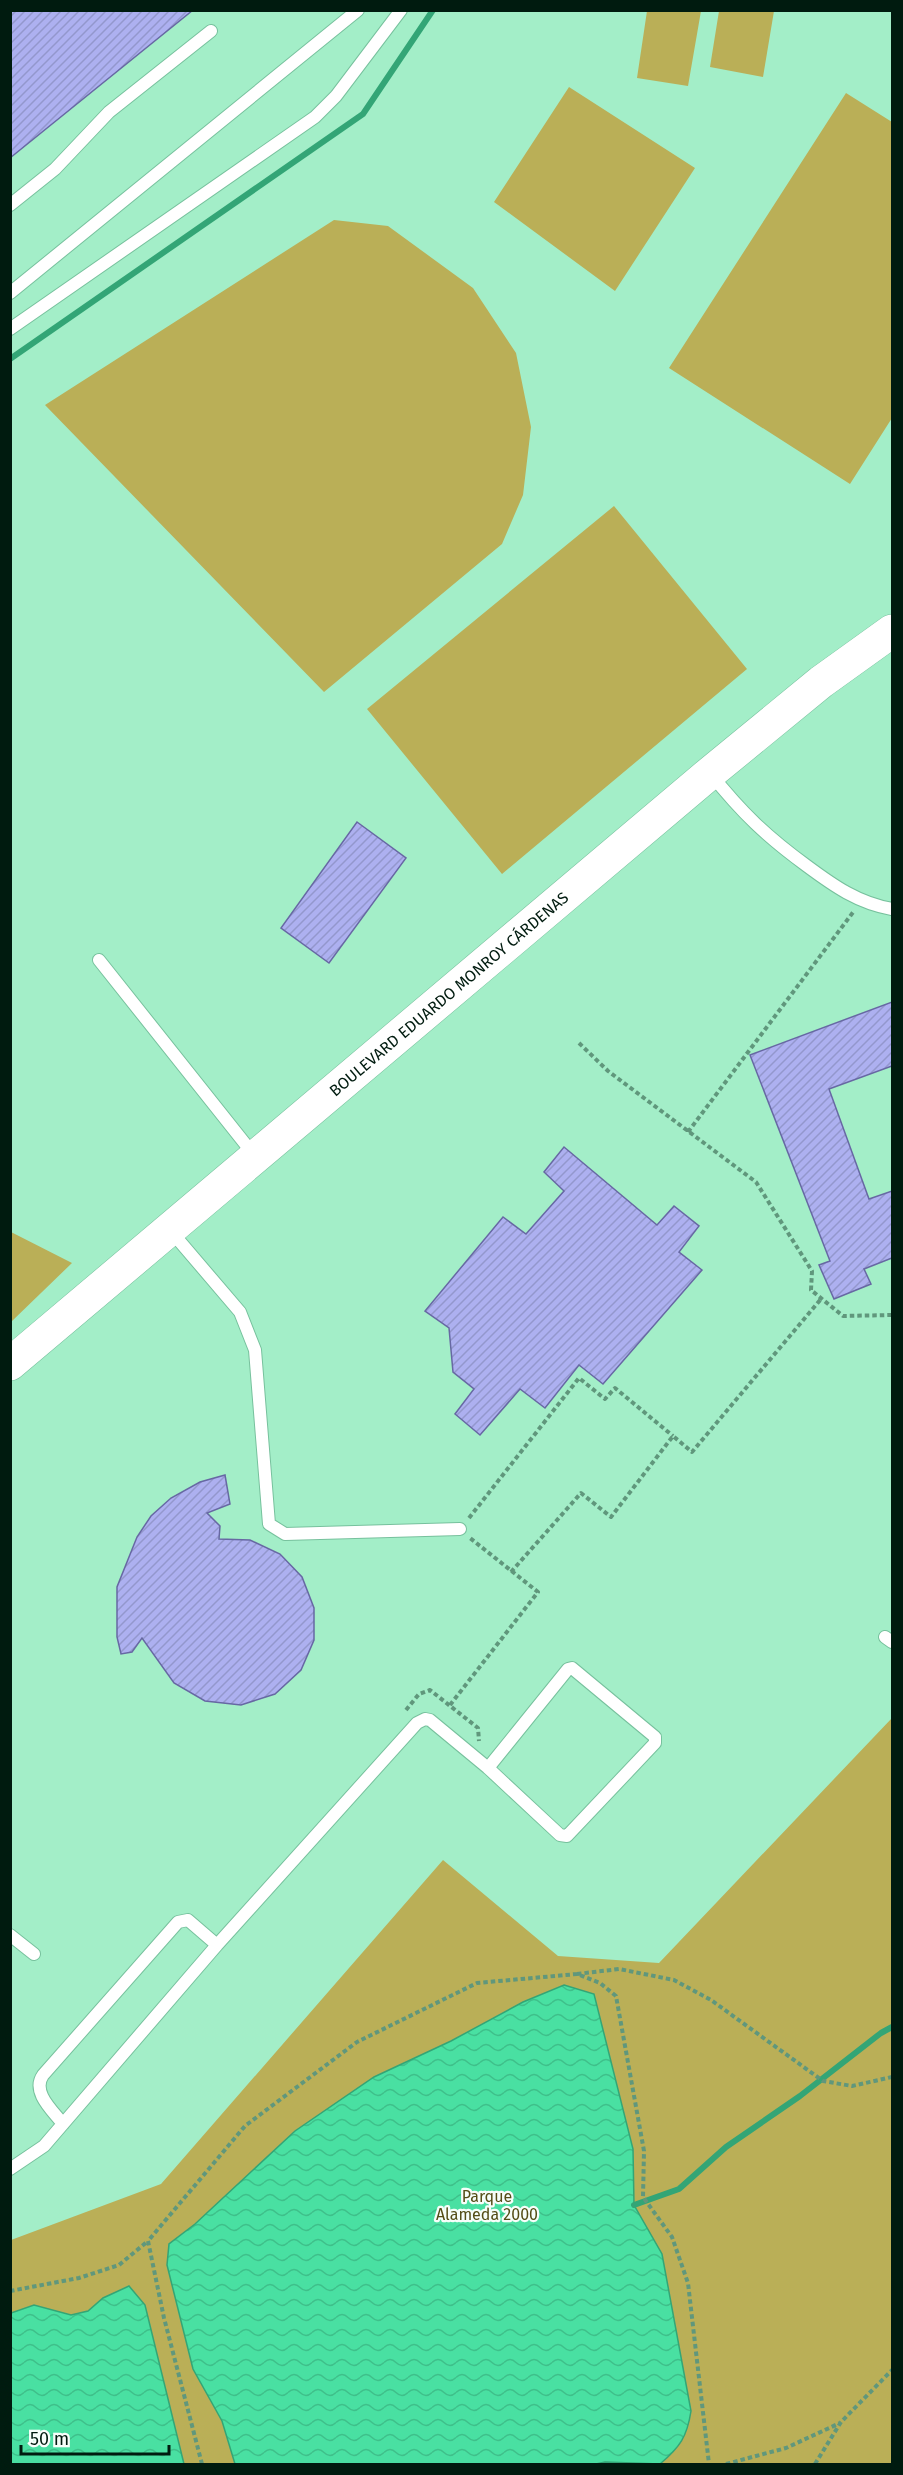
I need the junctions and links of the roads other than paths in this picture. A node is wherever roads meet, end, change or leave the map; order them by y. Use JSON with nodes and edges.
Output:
{"nodes":[{"id":1,"x":358,"y":10,"type":"edge"},
{"id":2,"x":401,"y":10,"type":"edge"},
{"id":3,"x":211,"y":31,"type":"dead end"},
{"id":4,"x":10,"y":205,"type":"edge"},
{"id":5,"x":10,"y":293,"type":"edge"},
{"id":6,"x":10,"y":329,"type":"edge"},
{"id":7,"x":892,"y":631,"type":"edge"},
{"id":8,"x":710,"y":772,"type":"junction"},
{"id":9,"x":892,"y":909,"type":"edge"},
{"id":10,"x":99,"y":960,"type":"dead end"},
{"id":11,"x":255,"y":1156,"type":"junction"},
{"id":12,"x":169,"y":1229,"type":"junction"},
{"id":13,"x":10,"y":1364,"type":"edge"},
{"id":14,"x":460,"y":1529,"type":"road end"},
{"id":15,"x":488,"y":1768,"type":"junction"},
{"id":16,"x":10,"y":1935,"type":"edge"},
{"id":17,"x":217,"y":1945,"type":"junction"},
{"id":18,"x":34,"y":1954,"type":"dead end"},
{"id":19,"x":63,"y":2124,"type":"junction"},
{"id":20,"x":10,"y":2169,"type":"edge"}],
"edges":[{"from":1,"to":5,"type":"lane"},
{"from":2,"to":6,"type":"lane"},
{"from":3,"to":4,"type":"lane"},
{"from":7,"to":8,"type":"main road","name":"BOULEVARD EDUARDO MONROY CÁRDENAS"},
{"from":8,"to":9,"type":"lane"},
{"from":8,"to":11,"type":"main road","name":"BOULEVARD EDUARDO MONROY CÁRDENAS"},
{"from":10,"to":11,"type":"lane"},
{"from":11,"to":12,"type":"main road","name":"BOULEVARD EDUARDO MONROY CÁRDENAS"},
{"from":12,"to":13,"type":"main road","name":"BOULEVARD EDUARDO MONROY CÁRDENAS"},
{"from":12,"to":14,"type":"lane"},
{"from":15,"to":15,"type":"lane"},
{"from":15,"to":17,"type":"lane"},
{"from":16,"to":18,"type":"lane"},
{"from":17,"to":19,"type":"lane"},
{"from":17,"to":19,"type":"lane"},
{"from":19,"to":20,"type":"lane"}]}
